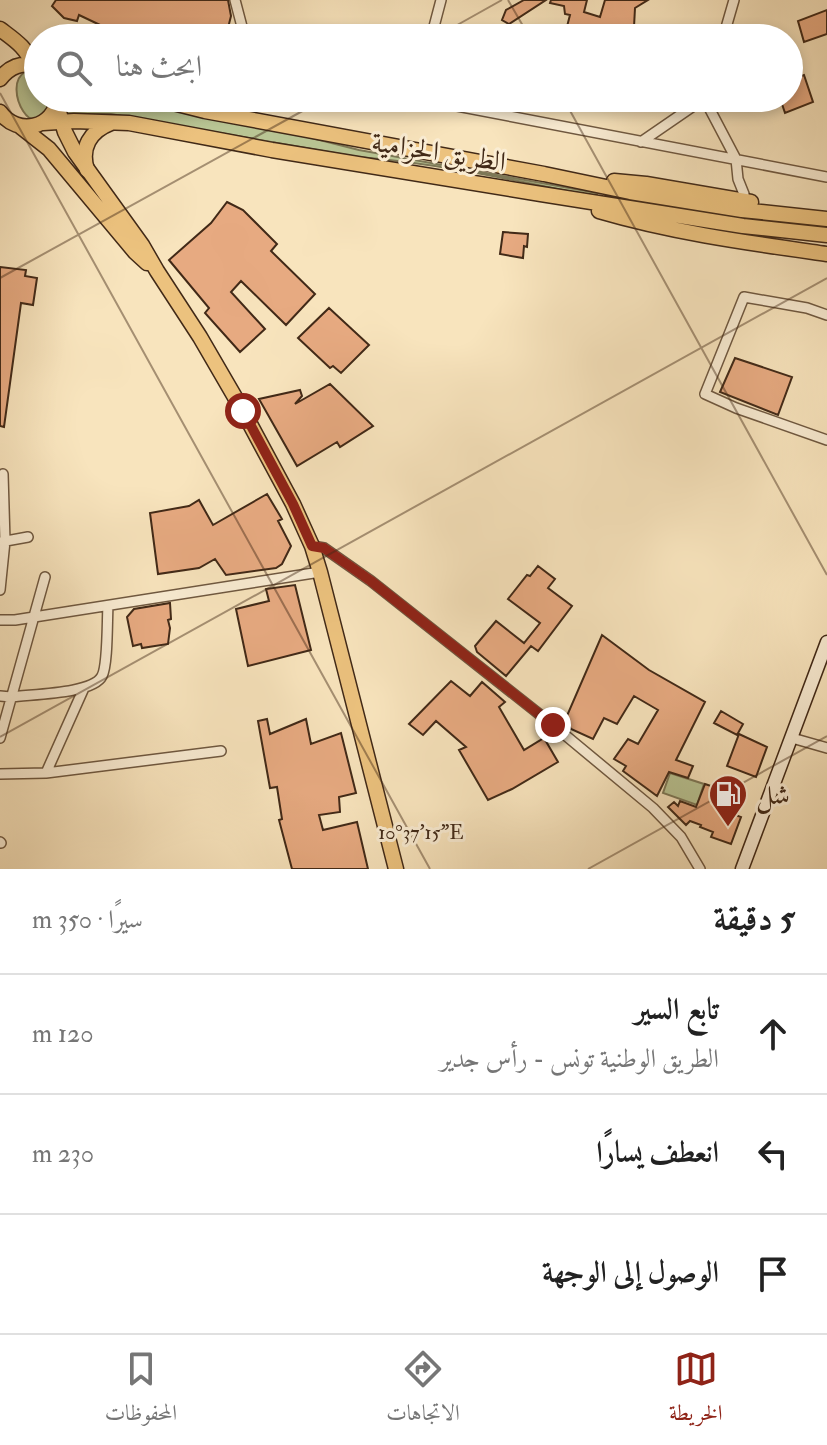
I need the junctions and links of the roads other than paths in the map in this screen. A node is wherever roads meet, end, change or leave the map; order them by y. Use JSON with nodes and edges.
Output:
{"nodes":[{"id":1,"x":235,"y":0,"type":"edge"},
{"id":2,"x":441,"y":0,"type":"edge"},
{"id":3,"x":734,"y":0,"type":"edge"},
{"id":4,"x":241,"y":24,"type":"edge"},
{"id":5,"x":435,"y":24,"type":"edge"},
{"id":6,"x":727,"y":24,"type":"edge"},
{"id":7,"x":0,"y":29,"type":"edge"},
{"id":8,"x":24,"y":48,"type":"edge"},
{"id":9,"x":24,"y":65,"type":"edge"},
{"id":10,"x":0,"y":79,"type":"edge"},
{"id":11,"x":53,"y":112,"type":"edge"},
{"id":12,"x":59,"y":112,"type":"edge"},
{"id":13,"x":210,"y":112,"type":"edge"},
{"id":14,"x":503,"y":112,"type":"edge"},
{"id":15,"x":686,"y":112,"type":"edge"},
{"id":16,"x":712,"y":112,"type":"edge"},
{"id":17,"x":8,"y":122,"type":"edge"},
{"id":18,"x":61,"y":122,"type":"junction"},
{"id":19,"x":114,"y":122,"type":"junction"},
{"id":20,"x":43,"y":123,"type":"junction"},
{"id":21,"x":641,"y":142,"type":"junction"},
{"id":22,"x":736,"y":159,"type":"junction"},
{"id":23,"x":87,"y":170,"type":"junction"},
{"id":24,"x":544,"y":174,"type":"junction"},
{"id":25,"x":827,"y":177,"type":"edge"},
{"id":26,"x":541,"y":194,"type":"junction"},
{"id":27,"x":744,"y":201,"type":"junction"},
{"id":28,"x":827,"y":211,"type":"edge"},
{"id":29,"x":827,"y":219,"type":"edge"},
{"id":30,"x":827,"y":235,"type":"edge"},
{"id":31,"x":827,"y":254,"type":"edge"},
{"id":32,"x":157,"y":271,"type":"junction"},
{"id":33,"x":827,"y":315,"type":"edge"},
{"id":34,"x":827,"y":440,"type":"edge"},
{"id":35,"x":3,"y":474,"type":"dead end"},
{"id":36,"x":28,"y":537,"type":"dead end"},
{"id":37,"x":3,"y":542,"type":"edge"},
{"id":38,"x":312,"y":546,"type":"junction"},
{"id":39,"x":320,"y":572,"type":"junction"},
{"id":40,"x":45,"y":577,"type":"dead end"},
{"id":41,"x":0,"y":590,"type":"edge"},
{"id":42,"x":108,"y":606,"type":"junction"},
{"id":43,"x":35,"y":617,"type":"junction"},
{"id":44,"x":0,"y":620,"type":"edge"},
{"id":45,"x":827,"y":642,"type":"edge"},
{"id":46,"x":84,"y":688,"type":"junction"},
{"id":47,"x":0,"y":696,"type":"edge"},
{"id":48,"x":11,"y":697,"type":"junction"},
{"id":49,"x":0,"y":738,"type":"edge"},
{"id":50,"x":792,"y":738,"type":"junction"},
{"id":51,"x":827,"y":748,"type":"edge"},
{"id":52,"x":221,"y":751,"type":"dead end"},
{"id":53,"x":46,"y":773,"type":"junction"},
{"id":54,"x":0,"y":774,"type":"edge"},
{"id":55,"x":396,"y":869,"type":"edge"},
{"id":56,"x":700,"y":869,"type":"edge"},
{"id":57,"x":742,"y":869,"type":"edge"}],
"edges":[{"from":1,"to":4,"type":"street"},
{"from":2,"to":5,"type":"street"},
{"from":3,"to":6,"type":"street"},
{"from":7,"to":8,"type":"main road"},
{"from":9,"to":10,"type":"main road"},
{"from":11,"to":20,"type":"main road"},
{"from":12,"to":18,"type":"main road"},
{"from":13,"to":24,"type":"main road","name":"الطريق الحزامية"},
{"from":14,"to":21,"type":"street"},
{"from":15,"to":21,"type":"street"},
{"from":16,"to":22,"type":"street"},
{"from":17,"to":20,"type":"main road","name":"الطريق الحزامية"},
{"from":17,"to":32,"type":"main road"},
{"from":18,"to":19,"type":"main road","name":"الطريق الحزامية"},
{"from":18,"to":20,"type":"main road","name":"الطريق الحزامية"},
{"from":18,"to":23,"type":"main road"},
{"from":19,"to":23,"type":"main road"},
{"from":19,"to":26,"type":"main road","name":"الطريق الحزامية"},
{"from":21,"to":22,"type":"street"},
{"from":22,"to":25,"type":"street"},
{"from":22,"to":27,"type":"street"},
{"from":23,"to":32,"type":"main road"},
{"from":24,"to":27,"type":"main road"},
{"from":24,"to":29,"type":"main road","name":"الطريق الحزامية"},
{"from":26,"to":30,"type":"main road","name":"الطريق الحزامية"},
{"from":26,"to":31,"type":"main road"},
{"from":27,"to":28,"type":"main road"},
{"from":32,"to":38,"type":"main road"},
{"from":33,"to":34,"type":"street"},
{"from":35,"to":37,"type":"street"},
{"from":36,"to":37,"type":"street"},
{"from":37,"to":41,"type":"street"},
{"from":38,"to":39,"type":"main road"},
{"from":38,"to":56,"type":"street"},
{"from":39,"to":42,"type":"street"},
{"from":39,"to":55,"type":"main road"},
{"from":40,"to":43,"type":"street"},
{"from":42,"to":43,"type":"street"},
{"from":42,"to":46,"type":"street"},
{"from":43,"to":44,"type":"street"},
{"from":43,"to":48,"type":"street"},
{"from":45,"to":50,"type":"main road"},
{"from":46,"to":48,"type":"street"},
{"from":46,"to":53,"type":"street"},
{"from":47,"to":48,"type":"street"},
{"from":48,"to":49,"type":"street"},
{"from":50,"to":51,"type":"street"},
{"from":50,"to":57,"type":"main road"},
{"from":52,"to":53,"type":"street"},
{"from":53,"to":54,"type":"street"}]}
